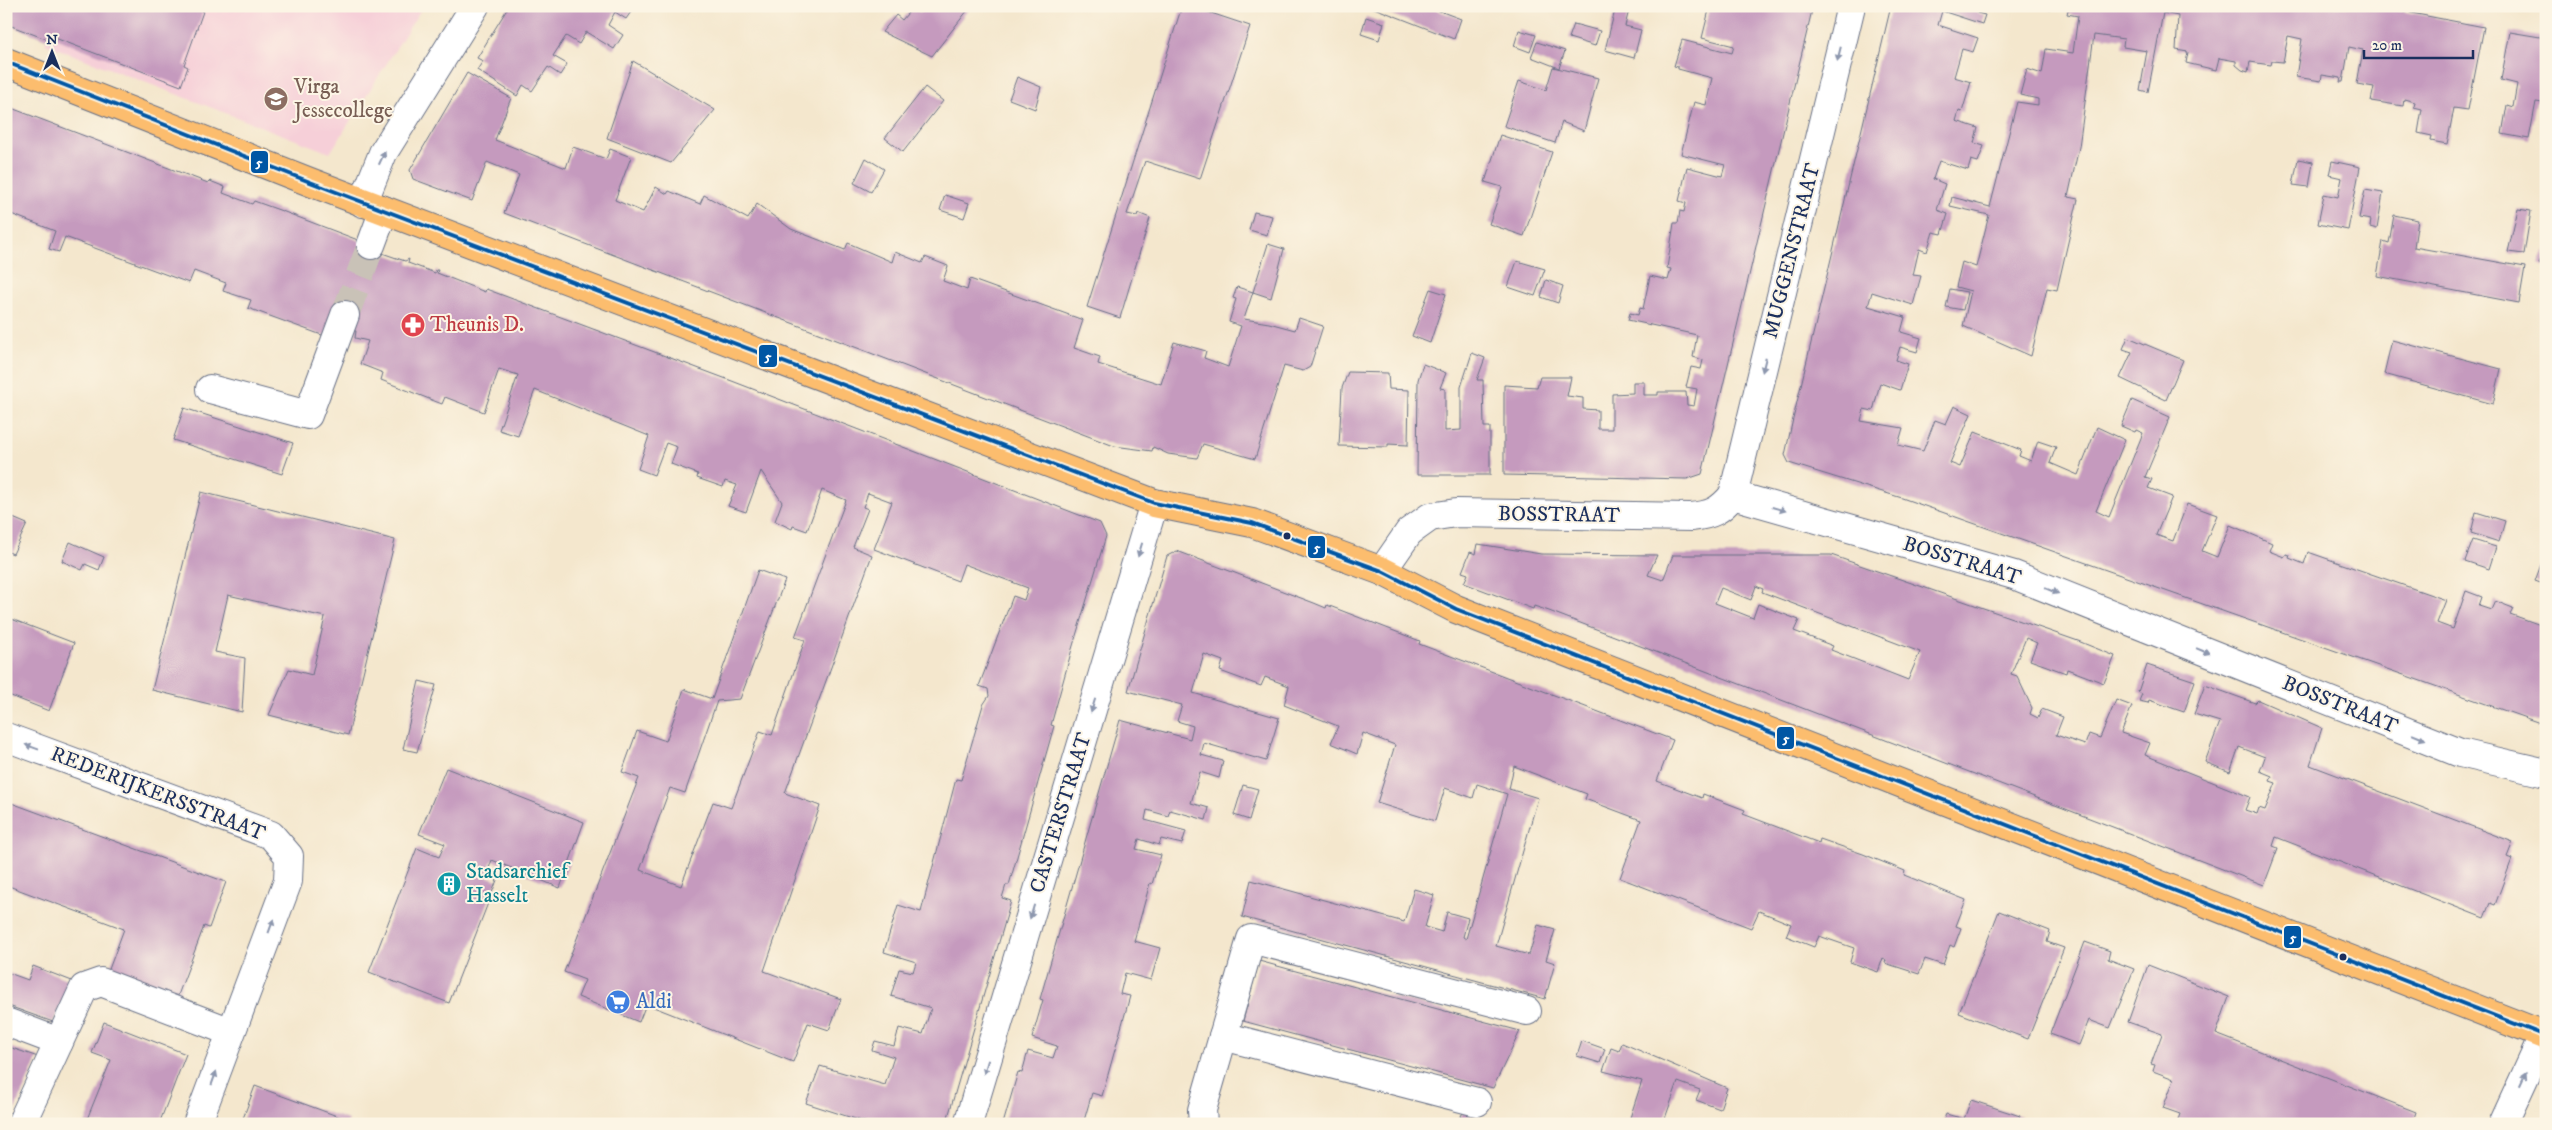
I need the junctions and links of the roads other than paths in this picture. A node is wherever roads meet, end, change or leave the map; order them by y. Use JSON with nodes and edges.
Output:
{"nodes":[{"id":1,"x":475,"y":6,"type":"edge"},
{"id":2,"x":1851,"y":6,"type":"edge"},
{"id":3,"x":6,"y":62,"type":"edge"},
{"id":4,"x":373,"y":206,"type":"junction"},
{"id":5,"x":371,"y":245,"type":"tunnel mouth"},
{"id":6,"x":345,"y":315,"type":"tunnel mouth"},
{"id":7,"x":210,"y":389,"type":"dead end"},
{"id":8,"x":1733,"y":495,"type":"junction"},
{"id":9,"x":1154,"y":503,"type":"junction"},
{"id":10,"x":1382,"y":571,"type":"junction"},
{"id":11,"x":6,"y":737,"type":"edge"},
{"id":12,"x":2546,"y":773,"type":"edge"},
{"id":13,"x":1527,"y":1011,"type":"dead end"},
{"id":14,"x":6,"y":1022,"type":"edge"},
{"id":15,"x":232,"y":1032,"type":"junction"},
{"id":16,"x":2545,"y":1035,"type":"edge"},
{"id":17,"x":1223,"y":1036,"type":"junction"},
{"id":18,"x":59,"y":1042,"type":"junction"},
{"id":19,"x":1477,"y":1102,"type":"dead end"},
{"id":20,"x":21,"y":1124,"type":"edge"},
{"id":21,"x":197,"y":1124,"type":"edge"},
{"id":22,"x":968,"y":1124,"type":"edge"},
{"id":23,"x":1203,"y":1124,"type":"edge"},
{"id":24,"x":2503,"y":1124,"type":"edge"}],
"edges":[{"from":4,"to":1,"type":"street","one_way":true},
{"from":2,"to":8,"type":"street","name":"MUGGENSTRAAT","one_way":true},
{"from":3,"to":4,"type":"main road"},
{"from":4,"to":5,"type":"street"},
{"from":4,"to":9,"type":"main road"},
{"from":6,"to":7,"type":"street"},
{"from":8,"to":10,"type":"street","name":"BOSSTRAAT"},
{"from":8,"to":12,"type":"street","name":"BOSSTRAAT","one_way":true},
{"from":9,"to":10,"type":"main road"},
{"from":9,"to":22,"type":"street","name":"CASTERSTRAAT","one_way":true},
{"from":10,"to":16,"type":"main road"},
{"from":15,"to":11,"type":"street","name":"REDERIJKERSSTRAAT","one_way":true},
{"from":13,"to":17,"type":"street"},
{"from":14,"to":18,"type":"street"},
{"from":15,"to":18,"type":"street"},
{"from":21,"to":15,"type":"street","name":"REDERIJKERSSTRAAT","one_way":true},
{"from":24,"to":16,"type":"street","one_way":true},
{"from":17,"to":19,"type":"street"},
{"from":17,"to":23,"type":"street"},
{"from":18,"to":20,"type":"street"}]}
